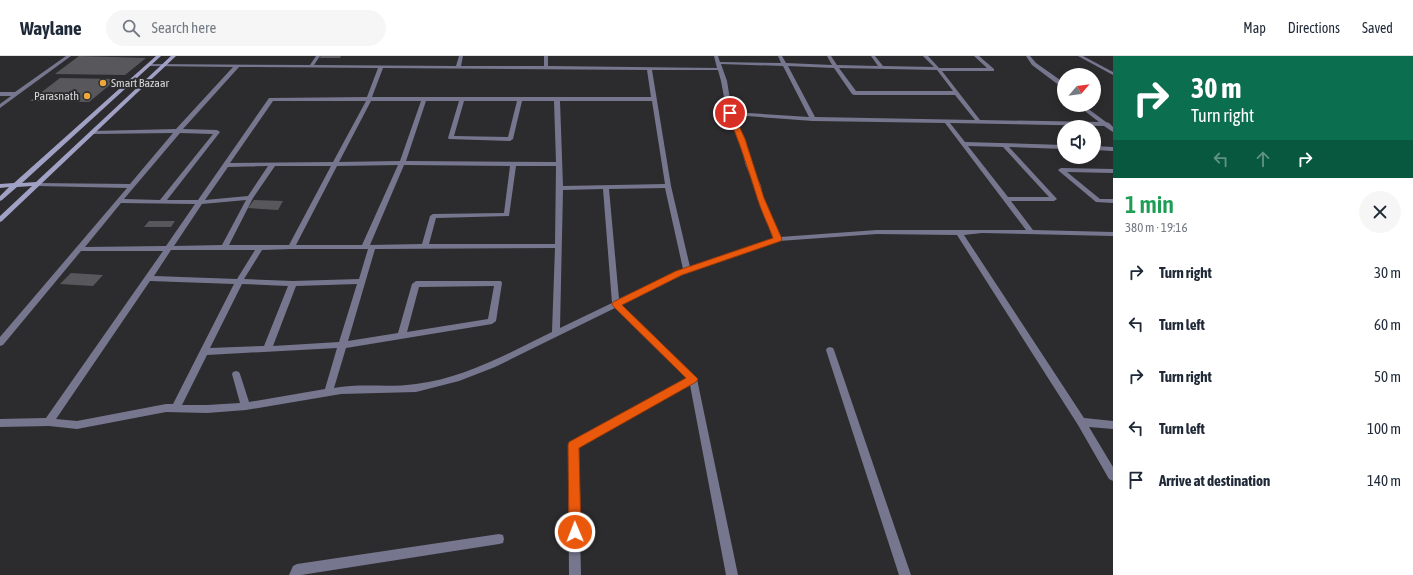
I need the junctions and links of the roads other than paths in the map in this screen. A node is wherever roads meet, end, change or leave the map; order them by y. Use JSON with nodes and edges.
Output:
{"nodes":[{"id":1,"x":69,"y":56,"type":"edge"},
{"id":2,"x":159,"y":56,"type":"edge"},
{"id":3,"x":174,"y":56,"type":"edge"},
{"id":4,"x":318,"y":56,"type":"edge"},
{"id":5,"x":461,"y":56,"type":"edge"},
{"id":6,"x":546,"y":56,"type":"edge"},
{"id":7,"x":780,"y":56,"type":"edge"},
{"id":8,"x":829,"y":56,"type":"edge"},
{"id":9,"x":874,"y":56,"type":"edge"},
{"id":10,"x":925,"y":56,"type":"edge"},
{"id":11,"x":976,"y":56,"type":"edge"},
{"id":12,"x":1028,"y":56,"type":"edge"},
{"id":13,"x":1080,"y":56,"type":"edge"},
{"id":14,"x":718,"y":63,"type":"edge"},
{"id":15,"x":150,"y":65,"type":"junction"},
{"id":16,"x":164,"y":66,"type":"junction"},
{"id":17,"x":237,"y":66,"type":"junction"},
{"id":18,"x":311,"y":66,"type":"junction"},
{"id":19,"x":785,"y":66,"type":"junction"},
{"id":20,"x":381,"y":67,"type":"junction"},
{"id":21,"x":458,"y":67,"type":"junction"},
{"id":22,"x":835,"y":67,"type":"junction"},
{"id":23,"x":546,"y":68,"type":"junction"},
{"id":24,"x":882,"y":68,"type":"junction"},
{"id":25,"x":649,"y":69,"type":"junction"},
{"id":26,"x":938,"y":69,"type":"junction"},
{"id":27,"x":1113,"y":74,"type":"edge"},
{"id":28,"x":1057,"y":80,"type":"edge"},
{"id":29,"x":956,"y":93,"type":"junction"},
{"id":30,"x":0,"y":94,"type":"edge"},
{"id":31,"x":16,"y":94,"type":"junction"},
{"id":32,"x":369,"y":99,"type":"junction"},
{"id":33,"x":424,"y":99,"type":"junction"},
{"id":34,"x":462,"y":99,"type":"junction"},
{"id":35,"x":520,"y":99,"type":"junction"},
{"id":36,"x":557,"y":99,"type":"junction"},
{"id":37,"x":654,"y":99,"type":"junction"},
{"id":38,"x":0,"y":106,"type":"edge"},
{"id":39,"x":118,"y":109,"type":"junction"},
{"id":40,"x":100,"y":110,"type":"junction"},
{"id":41,"x":1090,"y":112,"type":"edge"},
{"id":42,"x":730,"y":113,"type":"junction"},
{"id":43,"x":813,"y":119,"type":"junction"},
{"id":44,"x":946,"y":121,"type":"junction"},
{"id":45,"x":978,"y":122,"type":"junction"},
{"id":46,"x":1107,"y":124,"type":"junction"},
{"id":47,"x":1113,"y":130,"type":"edge"},
{"id":48,"x":94,"y":132,"type":"junction"},
{"id":49,"x":178,"y":132,"type":"junction"},
{"id":50,"x":963,"y":144,"type":"junction"},
{"id":51,"x":1004,"y":145,"type":"junction"},
{"id":52,"x":1057,"y":147,"type":"edge"},
{"id":53,"x":1101,"y":148,"type":"edge"},
{"id":54,"x":1113,"y":149,"type":"edge"},
{"id":55,"x":402,"y":163,"type":"junction"},
{"id":56,"x":513,"y":163,"type":"junction"},
{"id":57,"x":226,"y":164,"type":"junction"},
{"id":58,"x":273,"y":164,"type":"junction"},
{"id":59,"x":335,"y":164,"type":"junction"},
{"id":60,"x":559,"y":164,"type":"junction"},
{"id":61,"x":1113,"y":171,"type":"edge"},
{"id":62,"x":38,"y":184,"type":"junction"},
{"id":63,"x":16,"y":185,"type":"junction"},
{"id":64,"x":0,"y":186,"type":"edge"},
{"id":65,"x":132,"y":186,"type":"junction"},
{"id":66,"x":668,"y":186,"type":"junction"},
{"id":67,"x":606,"y":187,"type":"junction"},
{"id":68,"x":560,"y":188,"type":"junction"},
{"id":69,"x":250,"y":198,"type":"junction"},
{"id":70,"x":0,"y":199,"type":"edge"},
{"id":71,"x":1006,"y":199,"type":"junction"},
{"id":72,"x":119,"y":201,"type":"junction"},
{"id":73,"x":1113,"y":201,"type":"edge"},
{"id":74,"x":162,"y":202,"type":"junction"},
{"id":75,"x":201,"y":202,"type":"junction"},
{"id":76,"x":0,"y":220,"type":"edge"},
{"id":77,"x":1032,"y":232,"type":"junction"},
{"id":78,"x":959,"y":233,"type":"junction"},
{"id":79,"x":1113,"y":234,"type":"edge"},
{"id":80,"x":778,"y":239,"type":"junction"},
{"id":81,"x":558,"y":246,"type":"junction"},
{"id":82,"x":260,"y":247,"type":"junction"},
{"id":83,"x":290,"y":247,"type":"junction"},
{"id":84,"x":368,"y":247,"type":"junction"},
{"id":85,"x":425,"y":247,"type":"junction"},
{"id":86,"x":80,"y":248,"type":"junction"},
{"id":87,"x":224,"y":248,"type":"junction"},
{"id":88,"x":168,"y":249,"type":"junction"},
{"id":89,"x":687,"y":270,"type":"junction"},
{"id":90,"x":148,"y":278,"type":"junction"},
{"id":91,"x":362,"y":281,"type":"junction"},
{"id":92,"x":239,"y":282,"type":"junction"},
{"id":93,"x":293,"y":284,"type":"junction"},
{"id":94,"x":616,"y":304,"type":"junction"},
{"id":95,"x":556,"y":334,"type":"junction"},
{"id":96,"x":402,"y":335,"type":"junction"},
{"id":97,"x":0,"y":343,"type":"edge"},
{"id":98,"x":342,"y":345,"type":"junction"},
{"id":99,"x":267,"y":349,"type":"junction"},
{"id":100,"x":830,"y":350,"type":"dead end"},
{"id":101,"x":204,"y":352,"type":"junction"},
{"id":102,"x":236,"y":374,"type":"dead end"},
{"id":103,"x":693,"y":379,"type":"junction"},
{"id":104,"x":328,"y":393,"type":"junction"},
{"id":105,"x":246,"y":406,"type":"junction"},
{"id":106,"x":176,"y":408,"type":"junction"},
{"id":107,"x":49,"y":422,"type":"junction"},
{"id":108,"x":1080,"y":422,"type":"junction"},
{"id":109,"x":0,"y":423,"type":"edge"},
{"id":110,"x":1113,"y":425,"type":"edge"},
{"id":111,"x":1113,"y":476,"type":"edge"},
{"id":112,"x":499,"y":539,"type":"dead end"},
{"id":113,"x":295,"y":575,"type":"edge"},
{"id":114,"x":575,"y":575,"type":"edge"},
{"id":115,"x":732,"y":575,"type":"edge"},
{"id":116,"x":905,"y":575,"type":"edge"}],
"edges":[{"from":1,"to":31,"type":"street"},
{"from":2,"to":15,"type":"street"},
{"from":3,"to":16,"type":"street"},
{"from":4,"to":18,"type":"street"},
{"from":5,"to":21,"type":"street"},
{"from":6,"to":23,"type":"street"},
{"from":7,"to":19,"type":"street"},
{"from":8,"to":22,"type":"street"},
{"from":9,"to":24,"type":"street"},
{"from":10,"to":26,"type":"street"},
{"from":11,"to":26,"type":"street"},
{"from":12,"to":28,"type":"street"},
{"from":13,"to":27,"type":"street"},
{"from":14,"to":19,"type":"street"},
{"from":14,"to":25,"type":"street"},
{"from":14,"to":42,"type":"street"},
{"from":15,"to":16,"type":"street"},
{"from":15,"to":40,"type":"street"},
{"from":16,"to":17,"type":"street"},
{"from":16,"to":39,"type":"street"},
{"from":17,"to":18,"type":"street"},
{"from":17,"to":49,"type":"street"},
{"from":18,"to":20,"type":"street"},
{"from":19,"to":22,"type":"street"},
{"from":19,"to":43,"type":"street"},
{"from":20,"to":21,"type":"street"},
{"from":20,"to":32,"type":"street"},
{"from":21,"to":23,"type":"street"},
{"from":22,"to":24,"type":"street"},
{"from":22,"to":29,"type":"street"},
{"from":23,"to":25,"type":"street"},
{"from":24,"to":26,"type":"street"},
{"from":25,"to":37,"type":"street"},
{"from":26,"to":29,"type":"street"},
{"from":29,"to":45,"type":"street"},
{"from":30,"to":31,"type":"street"},
{"from":31,"to":38,"type":"street"},
{"from":32,"to":33,"type":"street"},
{"from":32,"to":57,"type":"street"},
{"from":32,"to":59,"type":"street"},
{"from":33,"to":34,"type":"street"},
{"from":33,"to":55,"type":"street"},
{"from":34,"to":35,"type":"street"},
{"from":34,"to":35,"type":"street"},
{"from":35,"to":36,"type":"street"},
{"from":36,"to":37,"type":"street"},
{"from":36,"to":60,"type":"street"},
{"from":37,"to":66,"type":"street"},
{"from":39,"to":40,"type":"street"},
{"from":39,"to":48,"type":"street"},
{"from":40,"to":63,"type":"street"},
{"from":41,"to":46,"type":"street"},
{"from":42,"to":43,"type":"street"},
{"from":42,"to":80,"type":"street"},
{"from":43,"to":44,"type":"street"},
{"from":44,"to":45,"type":"street"},
{"from":44,"to":50,"type":"street"},
{"from":45,"to":46,"type":"street"},
{"from":46,"to":47,"type":"street"},
{"from":48,"to":49,"type":"street"},
{"from":48,"to":62,"type":"street"},
{"from":49,"to":65,"type":"street"},
{"from":49,"to":74,"type":"street"},
{"from":50,"to":51,"type":"street"},
{"from":50,"to":71,"type":"street"},
{"from":51,"to":52,"type":"street"},
{"from":51,"to":71,"type":"street"},
{"from":53,"to":54,"type":"street"},
{"from":55,"to":56,"type":"street"},
{"from":55,"to":59,"type":"street"},
{"from":55,"to":84,"type":"street"},
{"from":56,"to":60,"type":"street"},
{"from":56,"to":85,"type":"street"},
{"from":57,"to":58,"type":"street"},
{"from":57,"to":75,"type":"street"},
{"from":58,"to":59,"type":"street"},
{"from":58,"to":69,"type":"street"},
{"from":59,"to":83,"type":"street"},
{"from":60,"to":68,"type":"street"},
{"from":61,"to":73,"type":"street"},
{"from":62,"to":63,"type":"street"},
{"from":62,"to":65,"type":"street"},
{"from":62,"to":76,"type":"street"},
{"from":63,"to":64,"type":"street"},
{"from":63,"to":70,"type":"street"},
{"from":65,"to":72,"type":"street"},
{"from":66,"to":67,"type":"street"},
{"from":66,"to":89,"type":"street"},
{"from":67,"to":68,"type":"street"},
{"from":67,"to":94,"type":"street"},
{"from":68,"to":81,"type":"street"},
{"from":69,"to":75,"type":"street"},
{"from":69,"to":87,"type":"street"},
{"from":71,"to":77,"type":"street"},
{"from":72,"to":74,"type":"street"},
{"from":72,"to":86,"type":"street"},
{"from":74,"to":75,"type":"street"},
{"from":75,"to":88,"type":"street"},
{"from":77,"to":78,"type":"street"},
{"from":77,"to":79,"type":"street"},
{"from":78,"to":80,"type":"street"},
{"from":78,"to":108,"type":"street"},
{"from":80,"to":89,"type":"street"},
{"from":81,"to":85,"type":"street"},
{"from":81,"to":95,"type":"street"},
{"from":82,"to":83,"type":"street"},
{"from":82,"to":87,"type":"street"},
{"from":82,"to":92,"type":"street"},
{"from":83,"to":84,"type":"street"},
{"from":84,"to":85,"type":"street"},
{"from":84,"to":91,"type":"street"},
{"from":86,"to":88,"type":"street"},
{"from":86,"to":97,"type":"street"},
{"from":87,"to":88,"type":"street"},
{"from":88,"to":90,"type":"street"},
{"from":89,"to":94,"type":"street"},
{"from":90,"to":92,"type":"street"},
{"from":90,"to":107,"type":"street"},
{"from":91,"to":93,"type":"street"},
{"from":91,"to":98,"type":"street"},
{"from":92,"to":93,"type":"street"},
{"from":92,"to":101,"type":"street"},
{"from":93,"to":99,"type":"street"},
{"from":94,"to":95,"type":"street"},
{"from":94,"to":103,"type":"street"},
{"from":95,"to":104,"type":"street"},
{"from":96,"to":96,"type":"street"},
{"from":96,"to":98,"type":"street"},
{"from":98,"to":99,"type":"street"},
{"from":98,"to":104,"type":"street"},
{"from":99,"to":101,"type":"street"},
{"from":100,"to":116,"type":"street"},
{"from":101,"to":106,"type":"street"},
{"from":102,"to":105,"type":"street"},
{"from":103,"to":114,"type":"street"},
{"from":103,"to":115,"type":"street"},
{"from":104,"to":105,"type":"street"},
{"from":105,"to":106,"type":"street"},
{"from":106,"to":107,"type":"street"},
{"from":107,"to":109,"type":"street"},
{"from":108,"to":110,"type":"street"},
{"from":108,"to":111,"type":"street"},
{"from":112,"to":113,"type":"street"}]}
